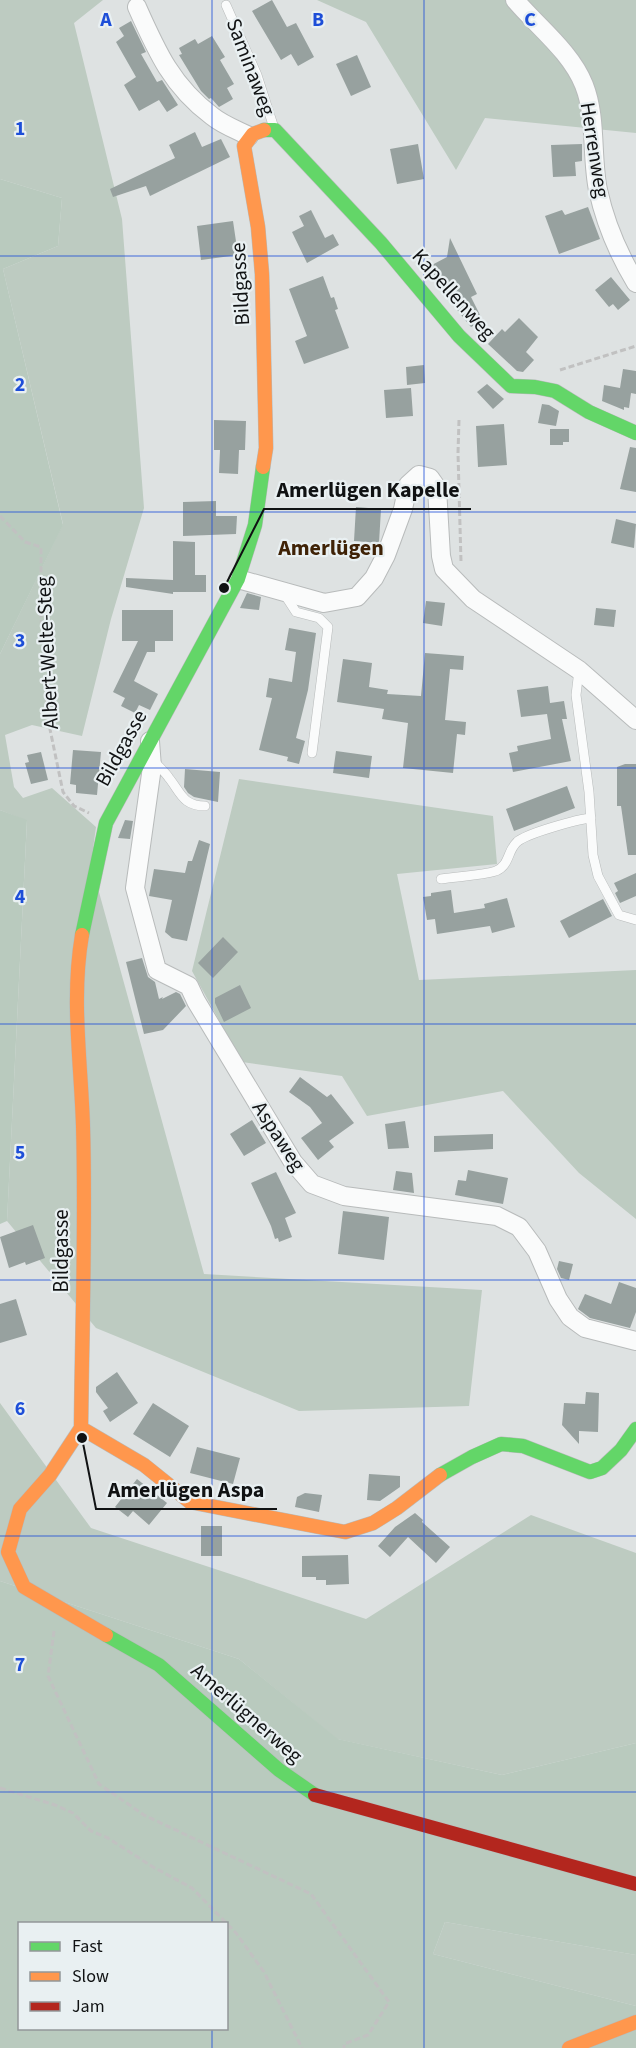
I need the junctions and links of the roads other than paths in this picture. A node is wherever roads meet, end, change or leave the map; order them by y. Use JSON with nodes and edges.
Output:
{"nodes":[{"id":1,"x":515,"y":0,"type":"edge"},
{"id":2,"x":226,"y":5,"type":"dead end"},
{"id":3,"x":137,"y":7,"type":"dead end"},
{"id":4,"x":274,"y":129,"type":"junction"},
{"id":5,"x":249,"y":136,"type":"junction"},
{"id":6,"x":636,"y":283,"type":"edge"},
{"id":7,"x":636,"y":433,"type":"edge"},
{"id":8,"x":238,"y":579,"type":"junction"},
{"id":9,"x":283,"y":592,"type":"junction"},
{"id":10,"x":579,"y":670,"type":"junction"},
{"id":11,"x":636,"y":720,"type":"edge"},
{"id":12,"x":150,"y":739,"type":"junction"},
{"id":13,"x":312,"y":753,"type":"dead end"},
{"id":14,"x":151,"y":758,"type":"junction"},
{"id":15,"x":205,"y":806,"type":"dead end"},
{"id":16,"x":591,"y":818,"type":"junction"},
{"id":17,"x":441,"y":879,"type":"dead end"},
{"id":18,"x":636,"y":920,"type":"edge"},
{"id":19,"x":636,"y":1341,"type":"edge"},
{"id":20,"x":81,"y":1428,"type":"junction"},
{"id":21,"x":636,"y":1429,"type":"edge"},
{"id":22,"x":636,"y":1884,"type":"edge"},
{"id":23,"x":636,"y":2022,"type":"edge"},
{"id":24,"x":569,"y":2048,"type":"edge"}],
"edges":[{"from":1,"to":6,"type":"street","name":"Herrenweg"},
{"from":2,"to":4,"type":"lane","name":"Saminaweg"},
{"from":3,"to":5,"type":"street","name":"Saminaweg"},
{"from":4,"to":5,"type":"street"},
{"from":4,"to":7,"type":"street","name":"Kapellenweg"},
{"from":5,"to":8,"type":"street","name":"Bildgasse"},
{"from":8,"to":9,"type":"street"},
{"from":8,"to":12,"type":"street","name":"Bildgasse"},
{"from":9,"to":10,"type":"street"},
{"from":9,"to":13,"type":"lane"},
{"from":10,"to":11,"type":"street"},
{"from":10,"to":16,"type":"lane"},
{"from":12,"to":14,"type":"street","name":"Aspaweg"},
{"from":12,"to":20,"type":"street","name":"Bildgasse"},
{"from":14,"to":15,"type":"lane"},
{"from":14,"to":19,"type":"street","name":"Aspaweg"},
{"from":16,"to":17,"type":"lane"},
{"from":16,"to":18,"type":"lane"},
{"from":20,"to":21,"type":"street"},
{"from":20,"to":22,"type":"street","name":"Amerlügnerweg"},
{"from":23,"to":24,"type":"street"}]}
